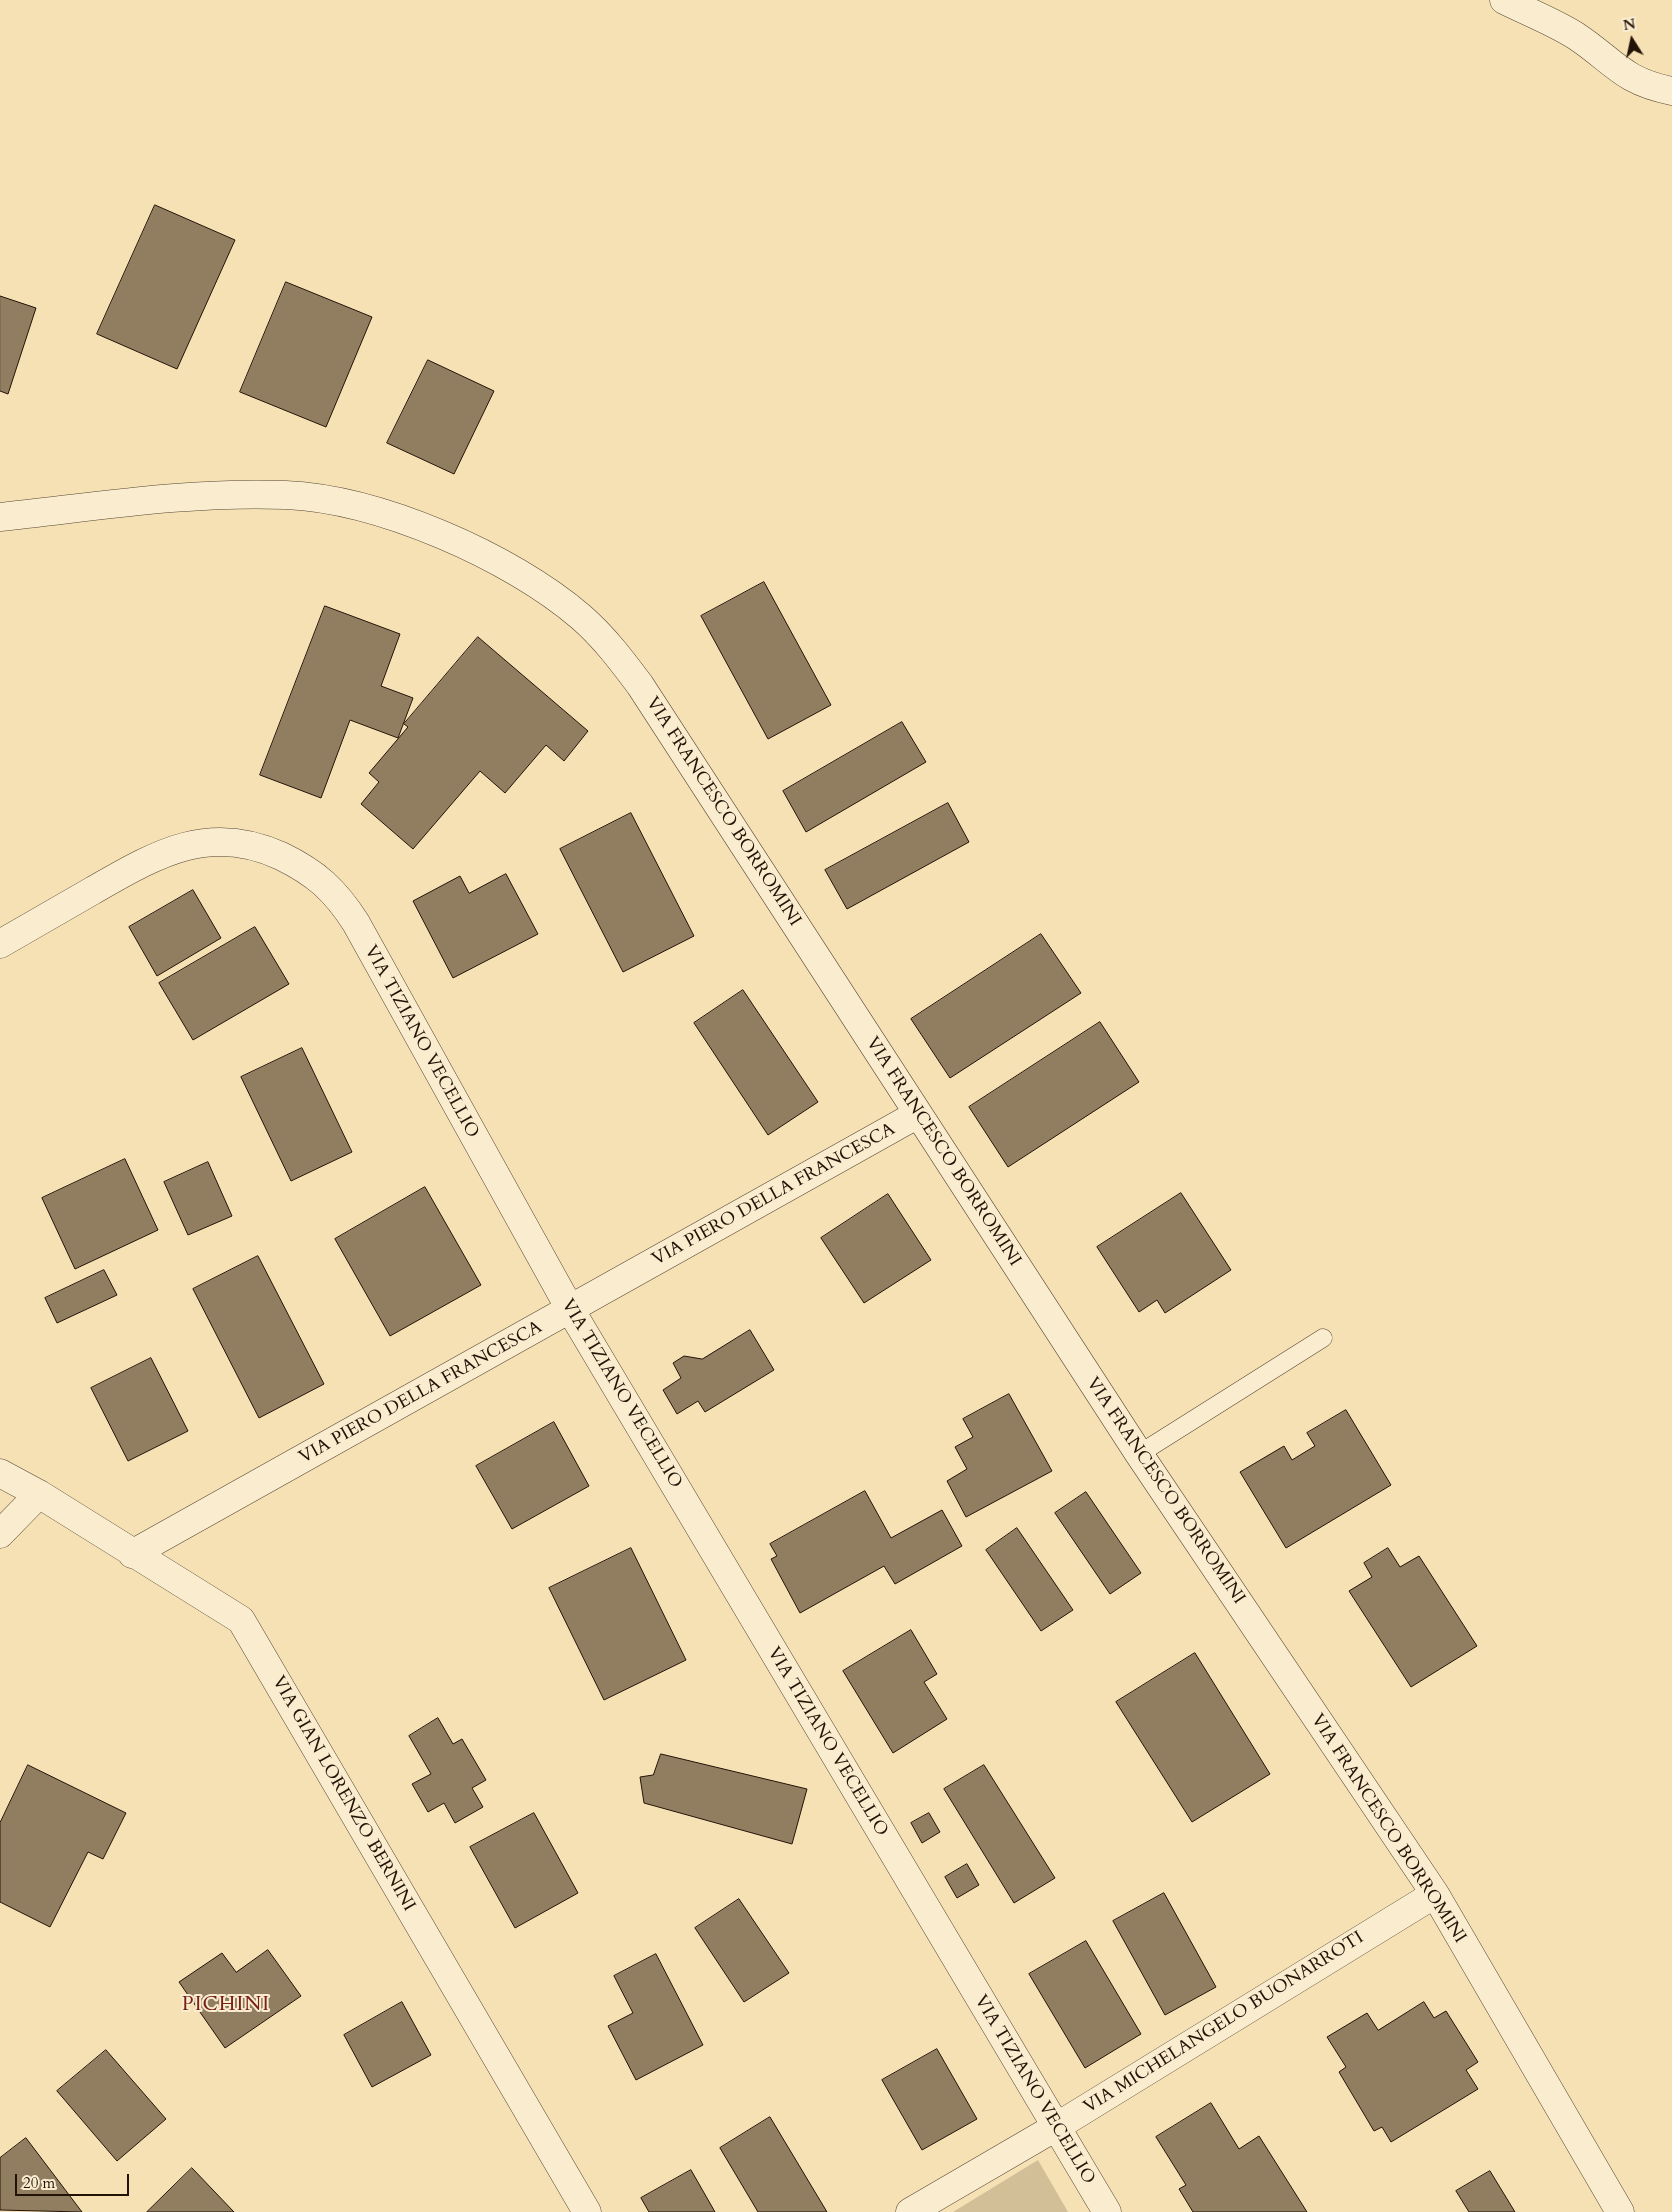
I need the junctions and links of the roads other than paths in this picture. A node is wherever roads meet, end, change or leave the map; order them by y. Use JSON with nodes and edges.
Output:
{"nodes":[{"id":1,"x":1504,"y":0,"type":"edge"},
{"id":2,"x":1672,"y":91,"type":"edge"},
{"id":3,"x":0,"y":517,"type":"edge"},
{"id":4,"x":0,"y":944,"type":"edge"},
{"id":5,"x":918,"y":1114,"type":"junction"},
{"id":6,"x":570,"y":1309,"type":"junction"},
{"id":7,"x":1323,"y":1338,"type":"dead end"},
{"id":8,"x":1139,"y":1454,"type":"junction"},
{"id":9,"x":0,"y":1473,"type":"edge"},
{"id":10,"x":39,"y":1494,"type":"junction"},
{"id":11,"x":0,"y":1534,"type":"edge"},
{"id":12,"x":132,"y":1554,"type":"junction"},
{"id":13,"x":1434,"y":1894,"type":"junction"},
{"id":14,"x":1056,"y":2127,"type":"junction"},
{"id":15,"x":587,"y":2212,"type":"edge"},
{"id":16,"x":910,"y":2212,"type":"edge"},
{"id":17,"x":1106,"y":2212,"type":"edge"},
{"id":18,"x":1620,"y":2212,"type":"edge"}],
"edges":[{"from":1,"to":2,"type":"street"},
{"from":3,"to":5,"type":"street","name":"VIA FRANCESCO BORROMINI"},
{"from":4,"to":6,"type":"street","name":"VIA TIZIANO VECELLIO"},
{"from":5,"to":6,"type":"street","name":"VIA PIERO DELLA FRANCESCA"},
{"from":5,"to":8,"type":"street","name":"VIA FRANCESCO BORROMINI"},
{"from":6,"to":12,"type":"street","name":"VIA PIERO DELLA FRANCESCA"},
{"from":6,"to":14,"type":"street","name":"VIA TIZIANO VECELLIO"},
{"from":7,"to":8,"type":"lane"},
{"from":8,"to":13,"type":"street","name":"VIA FRANCESCO BORROMINI"},
{"from":9,"to":10,"type":"street","name":"VIA GIAN LORENZO BERNINI"},
{"from":10,"to":11,"type":"street"},
{"from":10,"to":12,"type":"street","name":"VIA GIAN LORENZO BERNINI"},
{"from":12,"to":15,"type":"street","name":"VIA GIAN LORENZO BERNINI"},
{"from":13,"to":14,"type":"street","name":"VIA MICHELANGELO BUONARROTI"},
{"from":13,"to":18,"type":"street","name":"VIA FRANCESCO BORROMINI"},
{"from":14,"to":16,"type":"street","name":"VIA MICHELANGELO BUONARROTI"},
{"from":14,"to":17,"type":"street","name":"VIA TIZIANO VECELLIO"}]}
